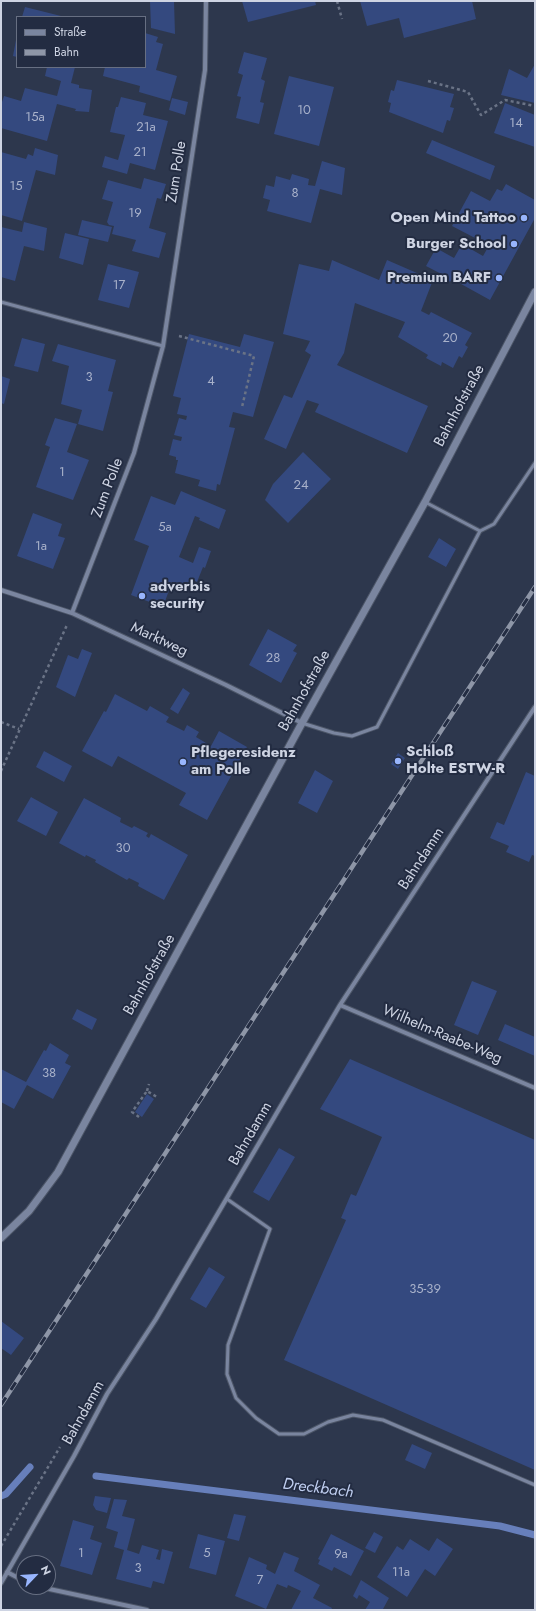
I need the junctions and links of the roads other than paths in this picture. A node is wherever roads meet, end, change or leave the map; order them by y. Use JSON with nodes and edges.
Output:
{"nodes":[{"id":1,"x":206,"y":1,"type":"edge"},
{"id":2,"x":535,"y":292,"type":"edge"},
{"id":3,"x":1,"y":302,"type":"edge"},
{"id":4,"x":163,"y":346,"type":"junction"},
{"id":5,"x":535,"y":463,"type":"edge"},
{"id":6,"x":425,"y":502,"type":"junction"},
{"id":7,"x":480,"y":531,"type":"junction"},
{"id":8,"x":1,"y":590,"type":"edge"},
{"id":9,"x":72,"y":613,"type":"junction"},
{"id":10,"x":535,"y":706,"type":"edge"},
{"id":11,"x":302,"y":723,"type":"junction"},
{"id":12,"x":340,"y":1005,"type":"junction"},
{"id":13,"x":535,"y":1088,"type":"edge"},
{"id":14,"x":226,"y":1199,"type":"junction"},
{"id":15,"x":1,"y":1238,"type":"edge"},
{"id":16,"x":535,"y":1486,"type":"edge"},
{"id":17,"x":7,"y":1572,"type":"junction"},
{"id":18,"x":16,"y":1577,"type":"edge"},
{"id":19,"x":1,"y":1583,"type":"edge"},
{"id":20,"x":56,"y":1590,"type":"edge"},
{"id":21,"x":147,"y":1610,"type":"edge"}],
"edges":[{"from":1,"to":4,"type":"street","name":"Zum Polle"},
{"from":2,"to":6,"type":"street","name":"Bahnhofstraße"},
{"from":3,"to":4,"type":"lane"},
{"from":4,"to":9,"type":"street","name":"Zum Polle"},
{"from":5,"to":7,"type":"lane"},
{"from":6,"to":7,"type":"lane"},
{"from":6,"to":11,"type":"street","name":"Bahnhofstraße"},
{"from":7,"to":11,"type":"lane"},
{"from":8,"to":9,"type":"street","name":"Marktweg"},
{"from":9,"to":11,"type":"street","name":"Marktweg"},
{"from":10,"to":12,"type":"street","name":"Bahndamm"},
{"from":11,"to":15,"type":"street","name":"Bahnhofstraße"},
{"from":12,"to":13,"type":"street","name":"Wilhelm-Raabe-Weg"},
{"from":12,"to":14,"type":"street","name":"Bahndamm"},
{"from":14,"to":16,"type":"lane"},
{"from":14,"to":17,"type":"street","name":"Bahndamm"},
{"from":17,"to":18,"type":"street"},
{"from":17,"to":19,"type":"street","name":"Bahndamm"},
{"from":20,"to":21,"type":"street"}]}
